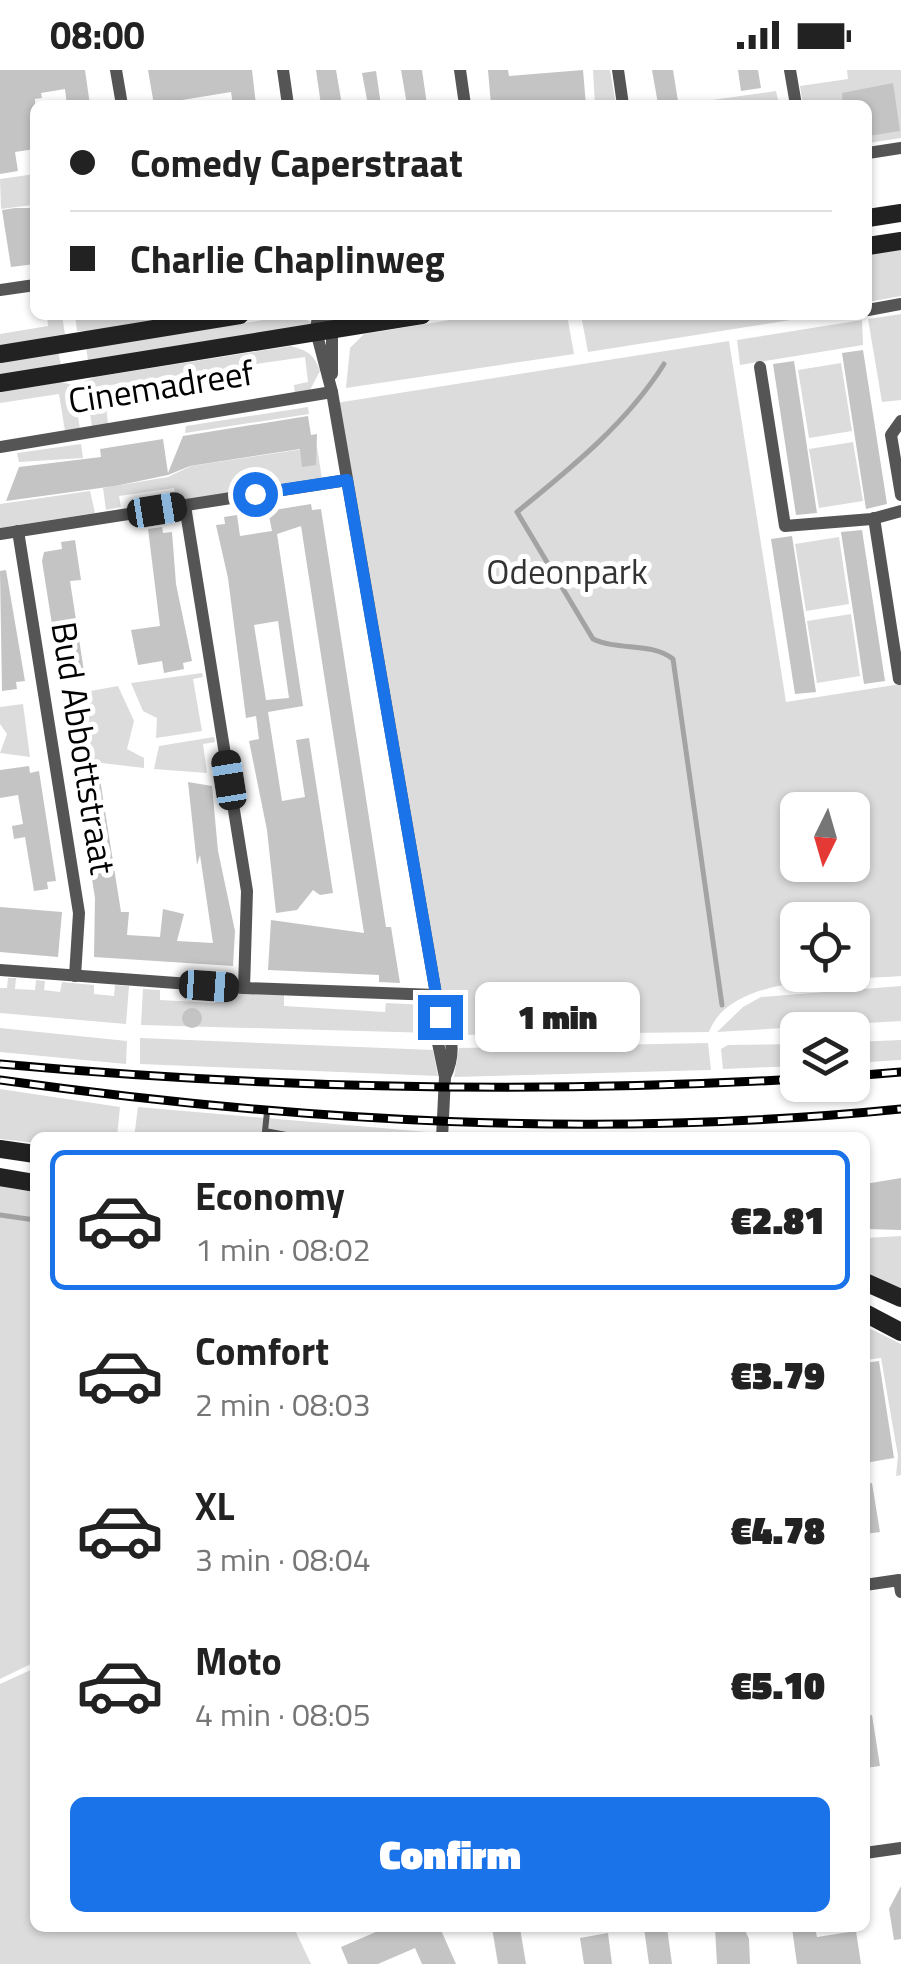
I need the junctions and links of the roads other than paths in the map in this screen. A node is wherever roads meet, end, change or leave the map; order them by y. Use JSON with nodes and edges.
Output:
{"nodes":[{"id":1,"x":116,"y":70,"type":"edge"},
{"id":2,"x":282,"y":70,"type":"edge"},
{"id":3,"x":460,"y":70,"type":"edge"},
{"id":4,"x":618,"y":70,"type":"edge"},
{"id":5,"x":790,"y":70,"type":"edge"},
{"id":6,"x":121,"y":100,"type":"edge"},
{"id":7,"x":287,"y":100,"type":"edge"},
{"id":8,"x":465,"y":100,"type":"edge"},
{"id":9,"x":623,"y":100,"type":"edge"},
{"id":10,"x":795,"y":100,"type":"edge"},
{"id":11,"x":901,"y":148,"type":"edge"},
{"id":12,"x":872,"y":153,"type":"edge"},
{"id":13,"x":901,"y":213,"type":"edge"},
{"id":14,"x":872,"y":217,"type":"edge"},
{"id":15,"x":901,"y":240,"type":"edge"},
{"id":16,"x":872,"y":245,"type":"edge"},
{"id":17,"x":30,"y":286,"type":"edge"},
{"id":18,"x":0,"y":290,"type":"edge"},
{"id":19,"x":901,"y":304,"type":"edge"},
{"id":20,"x":872,"y":309,"type":"edge"},
{"id":21,"x":209,"y":320,"type":"edge"},
{"id":22,"x":360,"y":320,"type":"edge"},
{"id":23,"x":323,"y":323,"type":"edge"},
{"id":24,"x":0,"y":354,"type":"edge"},
{"id":25,"x":760,"y":367,"type":"dead end"},
{"id":26,"x":0,"y":383,"type":"edge"},
{"id":27,"x":332,"y":392,"type":"junction"},
{"id":28,"x":901,"y":421,"type":"edge"},
{"id":29,"x":0,"y":447,"type":"edge"},
{"id":30,"x":347,"y":480,"type":"junction"},
{"id":31,"x":901,"y":494,"type":"edge"},
{"id":32,"x":184,"y":506,"type":"junction"},
{"id":33,"x":901,"y":511,"type":"edge"},
{"id":34,"x":874,"y":518,"type":"junction"},
{"id":35,"x":18,"y":531,"type":"junction"},
{"id":36,"x":0,"y":534,"type":"edge"},
{"id":37,"x":899,"y":679,"type":"edge"},
{"id":38,"x":0,"y":970,"type":"edge"},
{"id":39,"x":75,"y":976,"type":"junction"},
{"id":40,"x":244,"y":988,"type":"junction"},
{"id":41,"x":436,"y":995,"type":"junction"},
{"id":42,"x":267,"y":1112,"type":"dead end"},
{"id":43,"x":270,"y":1132,"type":"edge"},
{"id":44,"x":442,"y":1132,"type":"edge"},
{"id":45,"x":0,"y":1149,"type":"edge"},
{"id":46,"x":30,"y":1153,"type":"edge"},
{"id":47,"x":0,"y":1178,"type":"edge"},
{"id":48,"x":30,"y":1181,"type":"edge"},
{"id":49,"x":870,"y":1284,"type":"edge"},
{"id":50,"x":901,"y":1298,"type":"edge"},
{"id":51,"x":870,"y":1316,"type":"edge"},
{"id":52,"x":901,"y":1332,"type":"edge"},
{"id":53,"x":870,"y":1584,"type":"edge"},
{"id":54,"x":901,"y":1592,"type":"edge"},
{"id":55,"x":901,"y":1848,"type":"edge"},
{"id":56,"x":870,"y":1852,"type":"edge"}],
"edges":[{"from":1,"to":6,"type":"street"},
{"from":2,"to":7,"type":"street"},
{"from":3,"to":8,"type":"street"},
{"from":4,"to":9,"type":"street"},
{"from":5,"to":10,"type":"street"},
{"from":11,"to":12,"type":"street"},
{"from":13,"to":14,"type":"main road"},
{"from":15,"to":16,"type":"main road"},
{"from":17,"to":18,"type":"street"},
{"from":19,"to":20,"type":"street"},
{"from":21,"to":24,"type":"main road","name":"Cinemadreef"},
{"from":22,"to":23,"type":"main road","name":"Cinemadreef"},
{"from":23,"to":26,"type":"main road","name":"Cinemadreef"},
{"from":23,"to":27,"type":"street"},
{"from":25,"to":34,"type":"street"},
{"from":27,"to":29,"type":"street","name":"Cinemadreef"},
{"from":27,"to":30,"type":"street"},
{"from":28,"to":31,"type":"street"},
{"from":30,"to":32,"type":"street"},
{"from":30,"to":41,"type":"street"},
{"from":32,"to":35,"type":"street"},
{"from":32,"to":40,"type":"street"},
{"from":33,"to":34,"type":"street"},
{"from":34,"to":37,"type":"street"},
{"from":35,"to":36,"type":"street"},
{"from":35,"to":39,"type":"street","name":"Bud Abbottstraat"},
{"from":38,"to":39,"type":"street"},
{"from":39,"to":40,"type":"street"},
{"from":40,"to":41,"type":"street"},
{"from":41,"to":44,"type":"street"},
{"from":42,"to":43,"type":"lane"},
{"from":45,"to":46,"type":"main road"},
{"from":47,"to":48,"type":"main road"},
{"from":49,"to":50,"type":"main road"},
{"from":51,"to":52,"type":"main road"},
{"from":53,"to":54,"type":"street"},
{"from":55,"to":56,"type":"street"}]}
